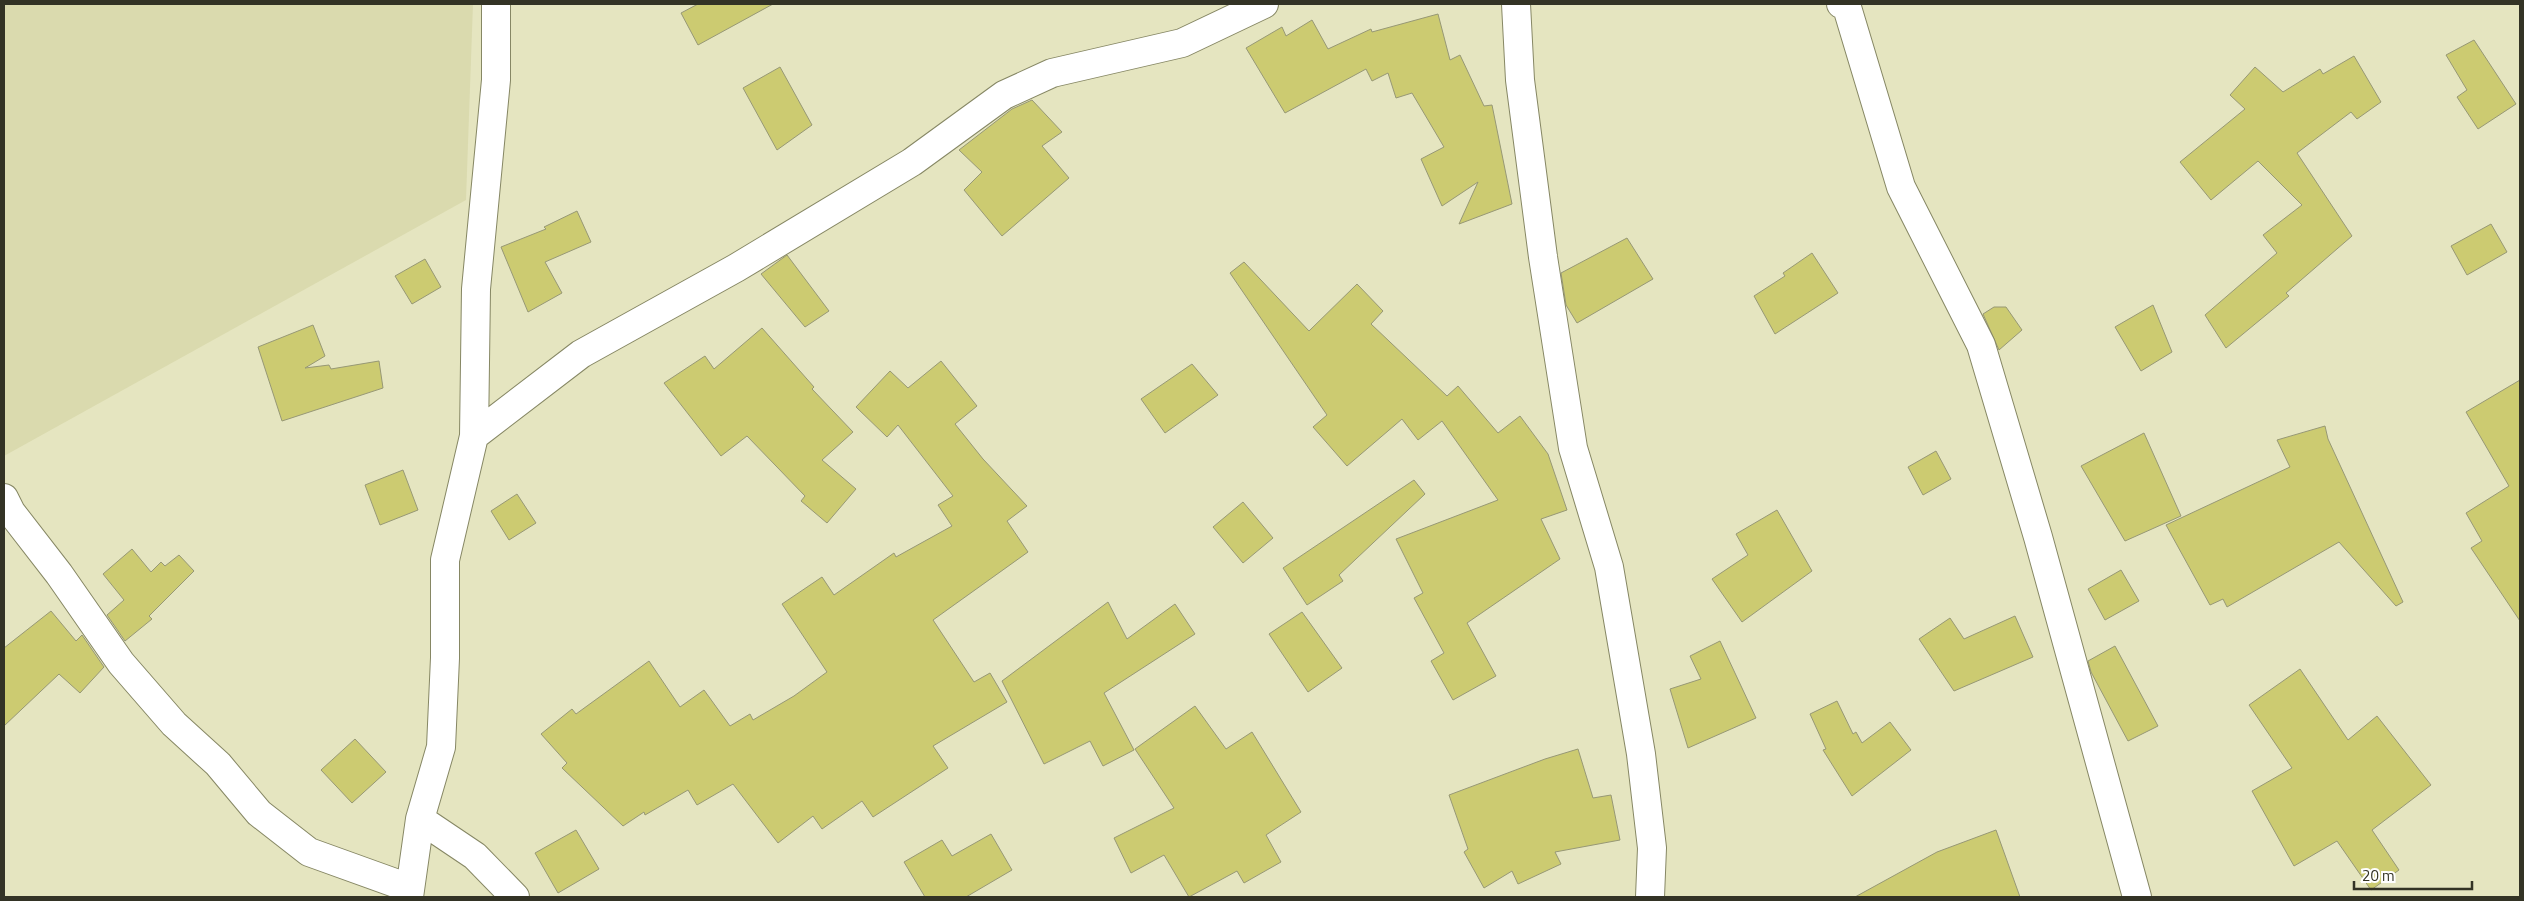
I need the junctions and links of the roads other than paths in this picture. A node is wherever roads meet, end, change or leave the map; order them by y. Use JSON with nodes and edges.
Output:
{"nodes":[{"id":1,"x":496,"y":4,"type":"edge"},
{"id":2,"x":1264,"y":4,"type":"edge"},
{"id":3,"x":1516,"y":4,"type":"edge"},
{"id":4,"x":1841,"y":4,"type":"edge"},
{"id":5,"x":474,"y":436,"type":"junction"},
{"id":6,"x":4,"y":498,"type":"edge"},
{"id":7,"x":420,"y":819,"type":"junction"},
{"id":8,"x":409,"y":892,"type":"edge"},
{"id":9,"x":515,"y":897,"type":"edge"},
{"id":10,"x":1650,"y":897,"type":"edge"},
{"id":11,"x":2137,"y":897,"type":"edge"}],
"edges":[{"from":1,"to":5,"type":"street"},
{"from":2,"to":5,"type":"street"},
{"from":3,"to":10,"type":"street"},
{"from":4,"to":11,"type":"street"},
{"from":5,"to":7,"type":"street"},
{"from":6,"to":8,"type":"street"},
{"from":7,"to":8,"type":"street"},
{"from":7,"to":9,"type":"street"}]}
